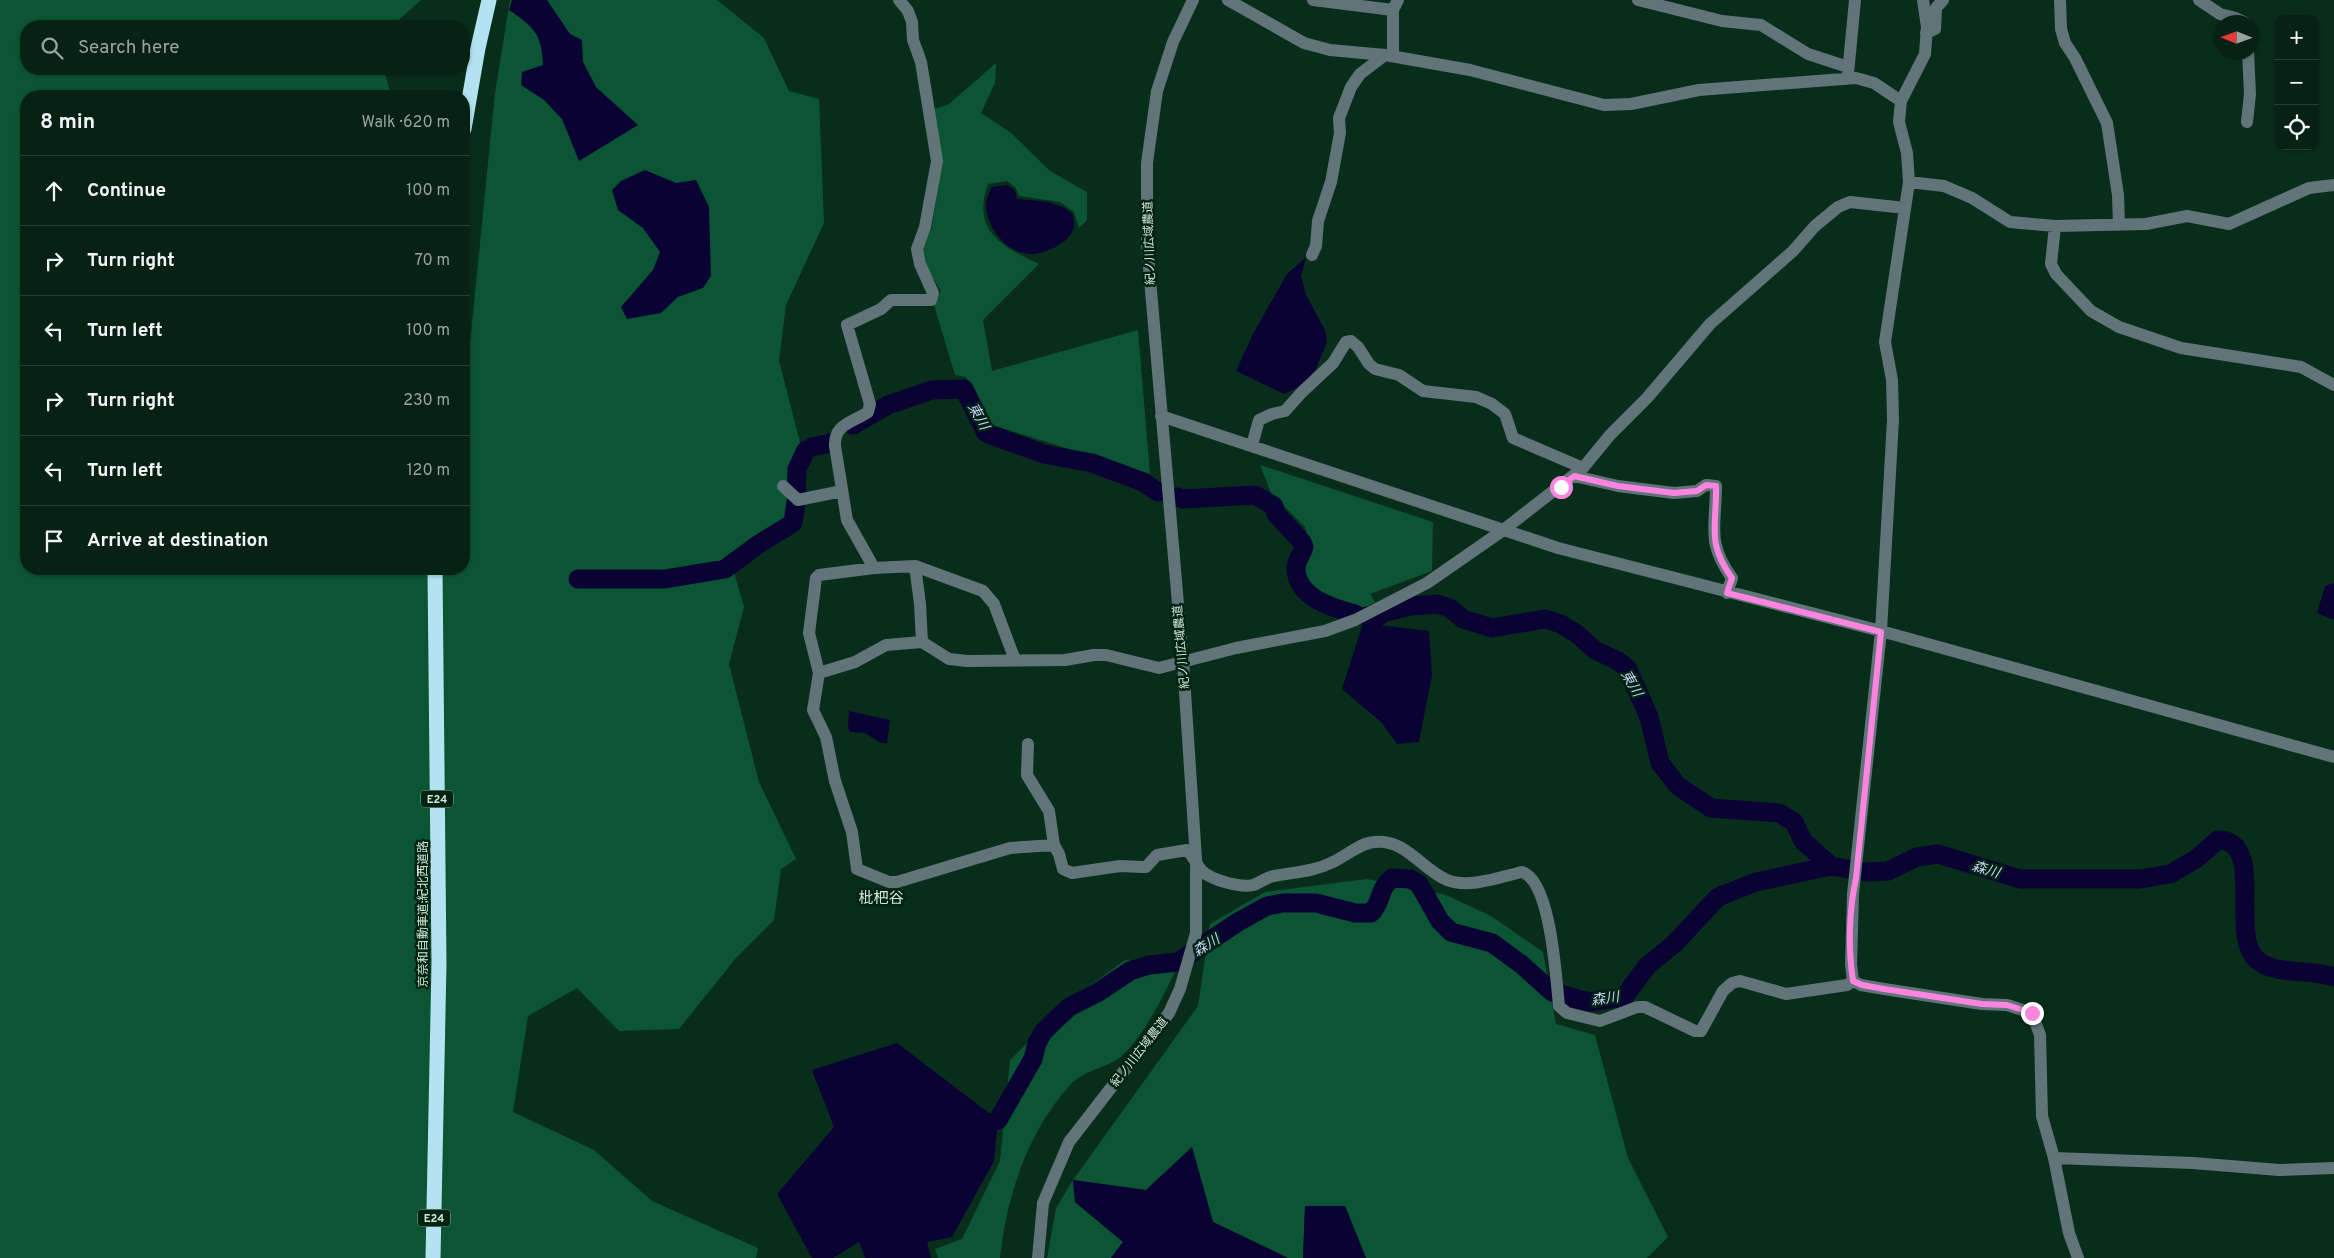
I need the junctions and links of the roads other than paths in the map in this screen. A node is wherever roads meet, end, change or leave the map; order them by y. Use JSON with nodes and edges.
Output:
{"nodes":[{"id":1,"x":489,"y":0,"type":"edge"},
{"id":2,"x":899,"y":0,"type":"edge"},
{"id":3,"x":1193,"y":0,"type":"edge"},
{"id":4,"x":1313,"y":0,"type":"edge"},
{"id":5,"x":1638,"y":0,"type":"edge"},
{"id":6,"x":1855,"y":0,"type":"edge"},
{"id":7,"x":1923,"y":0,"type":"edge"},
{"id":8,"x":1943,"y":0,"type":"edge"},
{"id":9,"x":2060,"y":0,"type":"edge"},
{"id":10,"x":2199,"y":0,"type":"edge"},
{"id":11,"x":1235,"y":2,"type":"edge"},
{"id":12,"x":1396,"y":5,"type":"edge"},
{"id":13,"x":2224,"y":15,"type":"edge"},
{"id":14,"x":1926,"y":33,"type":"junction"},
{"id":15,"x":1389,"y":56,"type":"junction"},
{"id":16,"x":2248,"y":60,"type":"edge"},
{"id":17,"x":1848,"y":73,"type":"junction"},
{"id":18,"x":470,"y":94,"type":"edge"},
{"id":19,"x":1901,"y":101,"type":"junction"},
{"id":20,"x":2248,"y":122,"type":"dead end"},
{"id":21,"x":1909,"y":182,"type":"junction"},
{"id":22,"x":2334,"y":185,"type":"edge"},
{"id":23,"x":1905,"y":208,"type":"junction"},
{"id":24,"x":2119,"y":225,"type":"junction"},
{"id":25,"x":2055,"y":226,"type":"junction"},
{"id":26,"x":1312,"y":255,"type":"dead end"},
{"id":27,"x":2334,"y":385,"type":"edge"},
{"id":28,"x":1161,"y":416,"type":"junction"},
{"id":29,"x":1252,"y":445,"type":"junction"},
{"id":30,"x":1579,"y":472,"type":"junction"},
{"id":31,"x":783,"y":486,"type":"dead end"},
{"id":32,"x":842,"y":492,"type":"junction"},
{"id":33,"x":1502,"y":530,"type":"junction"},
{"id":34,"x":915,"y":566,"type":"junction"},
{"id":35,"x":874,"y":568,"type":"junction"},
{"id":36,"x":436,"y":575,"type":"edge"},
{"id":37,"x":1727,"y":593,"type":"junction"},
{"id":38,"x":1881,"y":632,"type":"junction"},
{"id":39,"x":922,"y":642,"type":"junction"},
{"id":40,"x":1015,"y":660,"type":"junction"},
{"id":41,"x":1183,"y":662,"type":"junction"},
{"id":42,"x":820,"y":673,"type":"junction"},
{"id":43,"x":1028,"y":744,"type":"dead end"},
{"id":44,"x":2334,"y":757,"type":"edge"},
{"id":45,"x":1054,"y":844,"type":"junction"},
{"id":46,"x":1196,"y":859,"type":"junction"},
{"id":47,"x":1853,"y":981,"type":"junction"},
{"id":48,"x":2054,"y":1158,"type":"junction"},
{"id":49,"x":2334,"y":1168,"type":"edge"},
{"id":50,"x":433,"y":1258,"type":"edge"},
{"id":51,"x":1038,"y":1258,"type":"edge"},
{"id":52,"x":2078,"y":1258,"type":"edge"}],
"edges":[{"from":1,"to":18,"type":"highway"},
{"from":2,"to":32,"type":"street"},
{"from":3,"to":28,"type":"street","name":"紀ノ川広域農道"},
{"from":4,"to":12,"type":"street"},
{"from":5,"to":17,"type":"street"},
{"from":6,"to":17,"type":"street"},
{"from":7,"to":14,"type":"street"},
{"from":8,"to":14,"type":"street"},
{"from":9,"to":24,"type":"street"},
{"from":10,"to":13,"type":"street"},
{"from":11,"to":15,"type":"street"},
{"from":12,"to":15,"type":"street"},
{"from":14,"to":19,"type":"street"},
{"from":15,"to":17,"type":"street"},
{"from":15,"to":26,"type":"street"},
{"from":16,"to":20,"type":"street"},
{"from":17,"to":19,"type":"street"},
{"from":19,"to":21,"type":"street"},
{"from":21,"to":23,"type":"street"},
{"from":21,"to":25,"type":"street"},
{"from":22,"to":24,"type":"street"},
{"from":23,"to":30,"type":"street"},
{"from":23,"to":38,"type":"street"},
{"from":24,"to":25,"type":"street"},
{"from":25,"to":27,"type":"street"},
{"from":28,"to":29,"type":"street"},
{"from":28,"to":41,"type":"street","name":"紀ノ川広域農道"},
{"from":29,"to":30,"type":"street"},
{"from":29,"to":33,"type":"street"},
{"from":30,"to":33,"type":"street"},
{"from":30,"to":37,"type":"street"},
{"from":31,"to":32,"type":"street"},
{"from":32,"to":35,"type":"street"},
{"from":33,"to":37,"type":"street"},
{"from":33,"to":41,"type":"street"},
{"from":34,"to":35,"type":"street"},
{"from":34,"to":39,"type":"street"},
{"from":34,"to":40,"type":"street"},
{"from":35,"to":42,"type":"street"},
{"from":36,"to":50,"type":"highway","name":"京奈和自動車道;紀北西道路","number":"E24"},
{"from":37,"to":38,"type":"street"},
{"from":38,"to":44,"type":"street"},
{"from":38,"to":47,"type":"street"},
{"from":39,"to":40,"type":"street"},
{"from":39,"to":42,"type":"street"},
{"from":40,"to":41,"type":"street"},
{"from":41,"to":46,"type":"street","name":"紀ノ川広域農道"},
{"from":42,"to":45,"type":"street"},
{"from":43,"to":45,"type":"street"},
{"from":45,"to":46,"type":"street"},
{"from":46,"to":47,"type":"street"},
{"from":46,"to":51,"type":"street","name":"紀ノ川広域農道"},
{"from":47,"to":48,"type":"street"},
{"from":48,"to":49,"type":"street"},
{"from":48,"to":52,"type":"street"}]}
